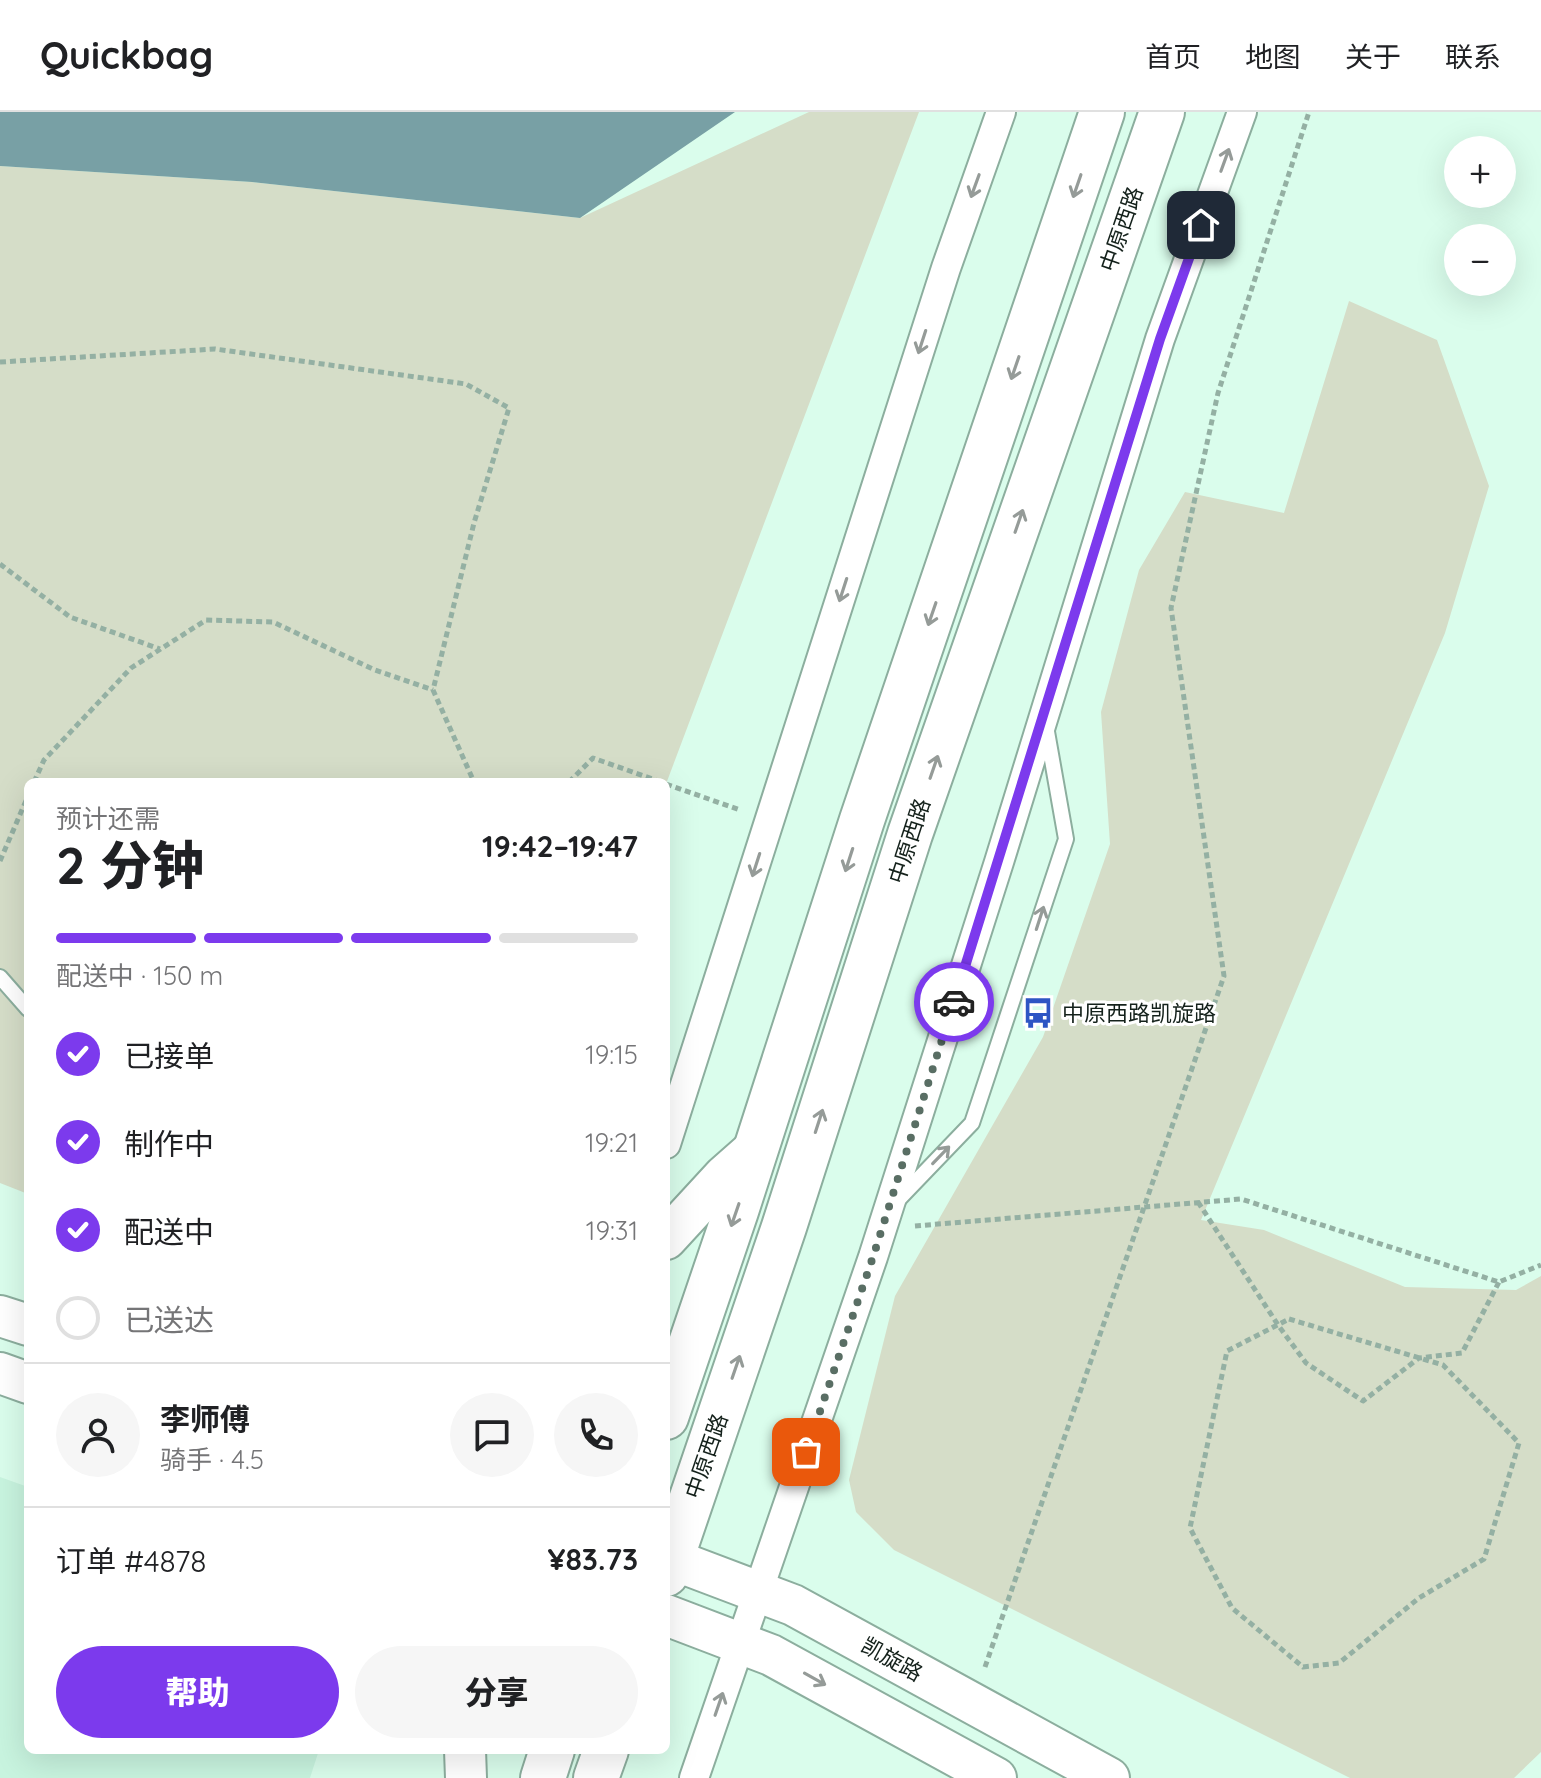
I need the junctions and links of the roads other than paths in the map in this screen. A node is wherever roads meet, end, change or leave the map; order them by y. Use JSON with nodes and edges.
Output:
{"nodes":[{"id":1,"x":1001,"y":112,"type":"edge"},
{"id":2,"x":1102,"y":112,"type":"edge"},
{"id":3,"x":1162,"y":112,"type":"edge"},
{"id":4,"x":1242,"y":112,"type":"edge"},
{"id":5,"x":1044,"y":715,"type":"junction"},
{"id":6,"x":0,"y":977,"type":"edge"},
{"id":7,"x":24,"y":1004,"type":"edge"},
{"id":8,"x":674,"y":1097,"type":"edge"},
{"id":9,"x":670,"y":1120,"type":"edge"},
{"id":10,"x":758,"y":1146,"type":"junction"},
{"id":11,"x":885,"y":1220,"type":"junction"},
{"id":12,"x":670,"y":1235,"type":"edge"},
{"id":13,"x":0,"y":1316,"type":"edge"},
{"id":14,"x":24,"y":1324,"type":"edge"},
{"id":15,"x":0,"y":1373,"type":"edge"},
{"id":16,"x":24,"y":1382,"type":"edge"},
{"id":17,"x":670,"y":1405,"type":"edge"},
{"id":18,"x":670,"y":1557,"type":"edge"},
{"id":19,"x":670,"y":1564,"type":"edge"},
{"id":20,"x":758,"y":1592,"type":"junction"},
{"id":21,"x":670,"y":1617,"type":"edge"},
{"id":22,"x":740,"y":1643,"type":"junction"},
{"id":23,"x":460,"y":1754,"type":"edge"},
{"id":24,"x":463,"y":1754,"type":"edge"},
{"id":25,"x":551,"y":1754,"type":"edge"},
{"id":26,"x":605,"y":1754,"type":"edge"},
{"id":27,"x":450,"y":1778,"type":"edge"},
{"id":28,"x":466,"y":1778,"type":"edge"},
{"id":29,"x":543,"y":1778,"type":"edge"},
{"id":30,"x":596,"y":1778,"type":"edge"},
{"id":31,"x":694,"y":1778,"type":"edge"},
{"id":32,"x":996,"y":1778,"type":"edge"},
{"id":33,"x":1109,"y":1778,"type":"edge"}],
"edges":[{"from":1,"to":8,"type":"street","one_way":true},
{"from":2,"to":10,"type":"main road","one_way":true},
{"from":18,"to":3,"type":"main road","name":"中原西路","one_way":true},
{"from":5,"to":4,"type":"street","one_way":true},
{"from":5,"to":11,"type":"street"},
{"from":11,"to":5,"type":"lane","one_way":true},
{"from":6,"to":7,"type":"lane"},
{"from":8,"to":9,"type":"street"},
{"from":10,"to":12,"type":"main road"},
{"from":10,"to":17,"type":"main road","one_way":true},
{"from":11,"to":20,"type":"street"},
{"from":13,"to":14,"type":"main road"},
{"from":15,"to":16,"type":"main road"},
{"from":19,"to":20,"type":"main road","name":"凯旋路"},
{"from":20,"to":22,"type":"street"},
{"from":20,"to":33,"type":"main road","name":"凯旋路"},
{"from":21,"to":22,"type":"main road"},
{"from":31,"to":22,"type":"street","one_way":true},
{"from":22,"to":32,"type":"main road","one_way":true},
{"from":23,"to":27,"type":"street"},
{"from":24,"to":28,"type":"main road"},
{"from":25,"to":29,"type":"main road"},
{"from":26,"to":30,"type":"main road"}]}
